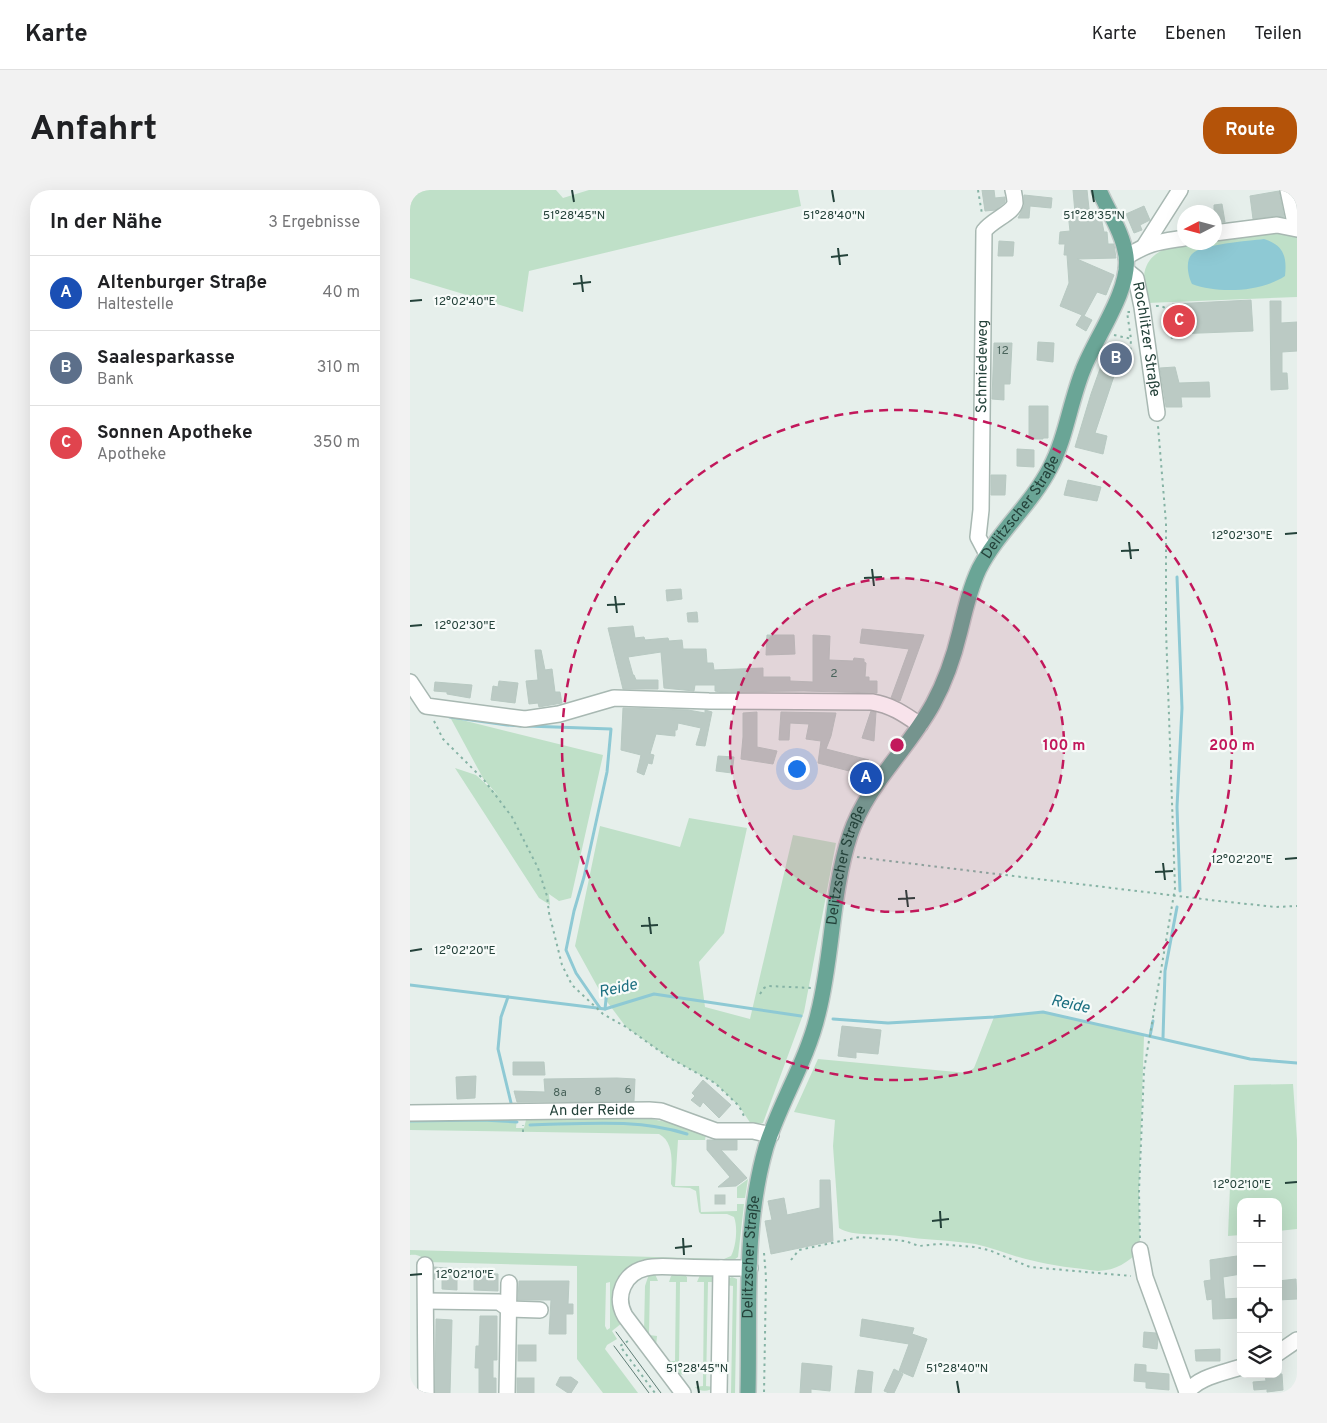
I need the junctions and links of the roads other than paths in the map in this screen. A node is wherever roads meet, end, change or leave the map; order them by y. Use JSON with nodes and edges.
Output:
{"nodes":[{"id":1,"x":1013,"y":190,"type":"edge"},
{"id":2,"x":1099,"y":190,"type":"edge"},
{"id":3,"x":1180,"y":190,"type":"edge"},
{"id":4,"x":1288,"y":190,"type":"edge"},
{"id":5,"x":1296,"y":228,"type":"edge"},
{"id":6,"x":1222,"y":232,"type":"edge"},
{"id":7,"x":1177,"y":239,"type":"edge"},
{"id":8,"x":1145,"y":245,"type":"junction"},
{"id":9,"x":1126,"y":263,"type":"junction"},
{"id":10,"x":1157,"y":413,"type":"road end"},
{"id":11,"x":987,"y":554,"type":"junction"},
{"id":12,"x":410,"y":682,"type":"edge"},
{"id":13,"x":920,"y":725,"type":"junction"},
{"id":14,"x":410,"y":1113,"type":"edge"},
{"id":15,"x":771,"y":1134,"type":"junction"},
{"id":16,"x":1140,"y":1250,"type":"road end"},
{"id":17,"x":425,"y":1265,"type":"dead end"},
{"id":18,"x":721,"y":1268,"type":"junction"},
{"id":19,"x":750,"y":1268,"type":"junction"},
{"id":20,"x":509,"y":1282,"type":"dead end"},
{"id":21,"x":426,"y":1301,"type":"junction"},
{"id":22,"x":509,"y":1309,"type":"junction"},
{"id":23,"x":540,"y":1310,"type":"dead end"},
{"id":24,"x":1297,"y":1340,"type":"edge"},
{"id":25,"x":1282,"y":1349,"type":"edge"},
{"id":26,"x":1237,"y":1368,"type":"edge"},
{"id":27,"x":1187,"y":1392,"type":"edge"},
{"id":28,"x":426,"y":1393,"type":"edge"},
{"id":29,"x":507,"y":1393,"type":"edge"},
{"id":30,"x":683,"y":1393,"type":"edge"},
{"id":31,"x":719,"y":1393,"type":"edge"},
{"id":32,"x":748,"y":1393,"type":"edge"}],
"edges":[{"from":1,"to":11,"type":"street","name":"Schmiedeweg"},
{"from":2,"to":9,"type":"main road"},
{"from":3,"to":8,"type":"street"},
{"from":4,"to":5,"type":"street"},
{"from":5,"to":6,"type":"street"},
{"from":7,"to":8,"type":"street"},
{"from":8,"to":9,"type":"street"},
{"from":9,"to":10,"type":"street","name":"Rochlitzer Straße"},
{"from":9,"to":11,"type":"main road","name":"Delitzscher Straße"},
{"from":11,"to":13,"type":"main road","name":"Delitzscher Straße"},
{"from":12,"to":13,"type":"street"},
{"from":13,"to":15,"type":"main road","name":"Delitzscher Straße"},
{"from":14,"to":15,"type":"street","name":"An der Reide"},
{"from":15,"to":19,"type":"main road","name":"Delitzscher Straße"},
{"from":16,"to":27,"type":"street"},
{"from":17,"to":21,"type":"street"},
{"from":18,"to":19,"type":"street"},
{"from":18,"to":30,"type":"street"},
{"from":18,"to":31,"type":"street"},
{"from":19,"to":32,"type":"main road","name":"Delitzscher Straße"},
{"from":20,"to":22,"type":"street"},
{"from":21,"to":22,"type":"street"},
{"from":21,"to":28,"type":"street"},
{"from":22,"to":23,"type":"street"},
{"from":22,"to":29,"type":"street"},
{"from":24,"to":25,"type":"street"},
{"from":26,"to":27,"type":"street"}]}
